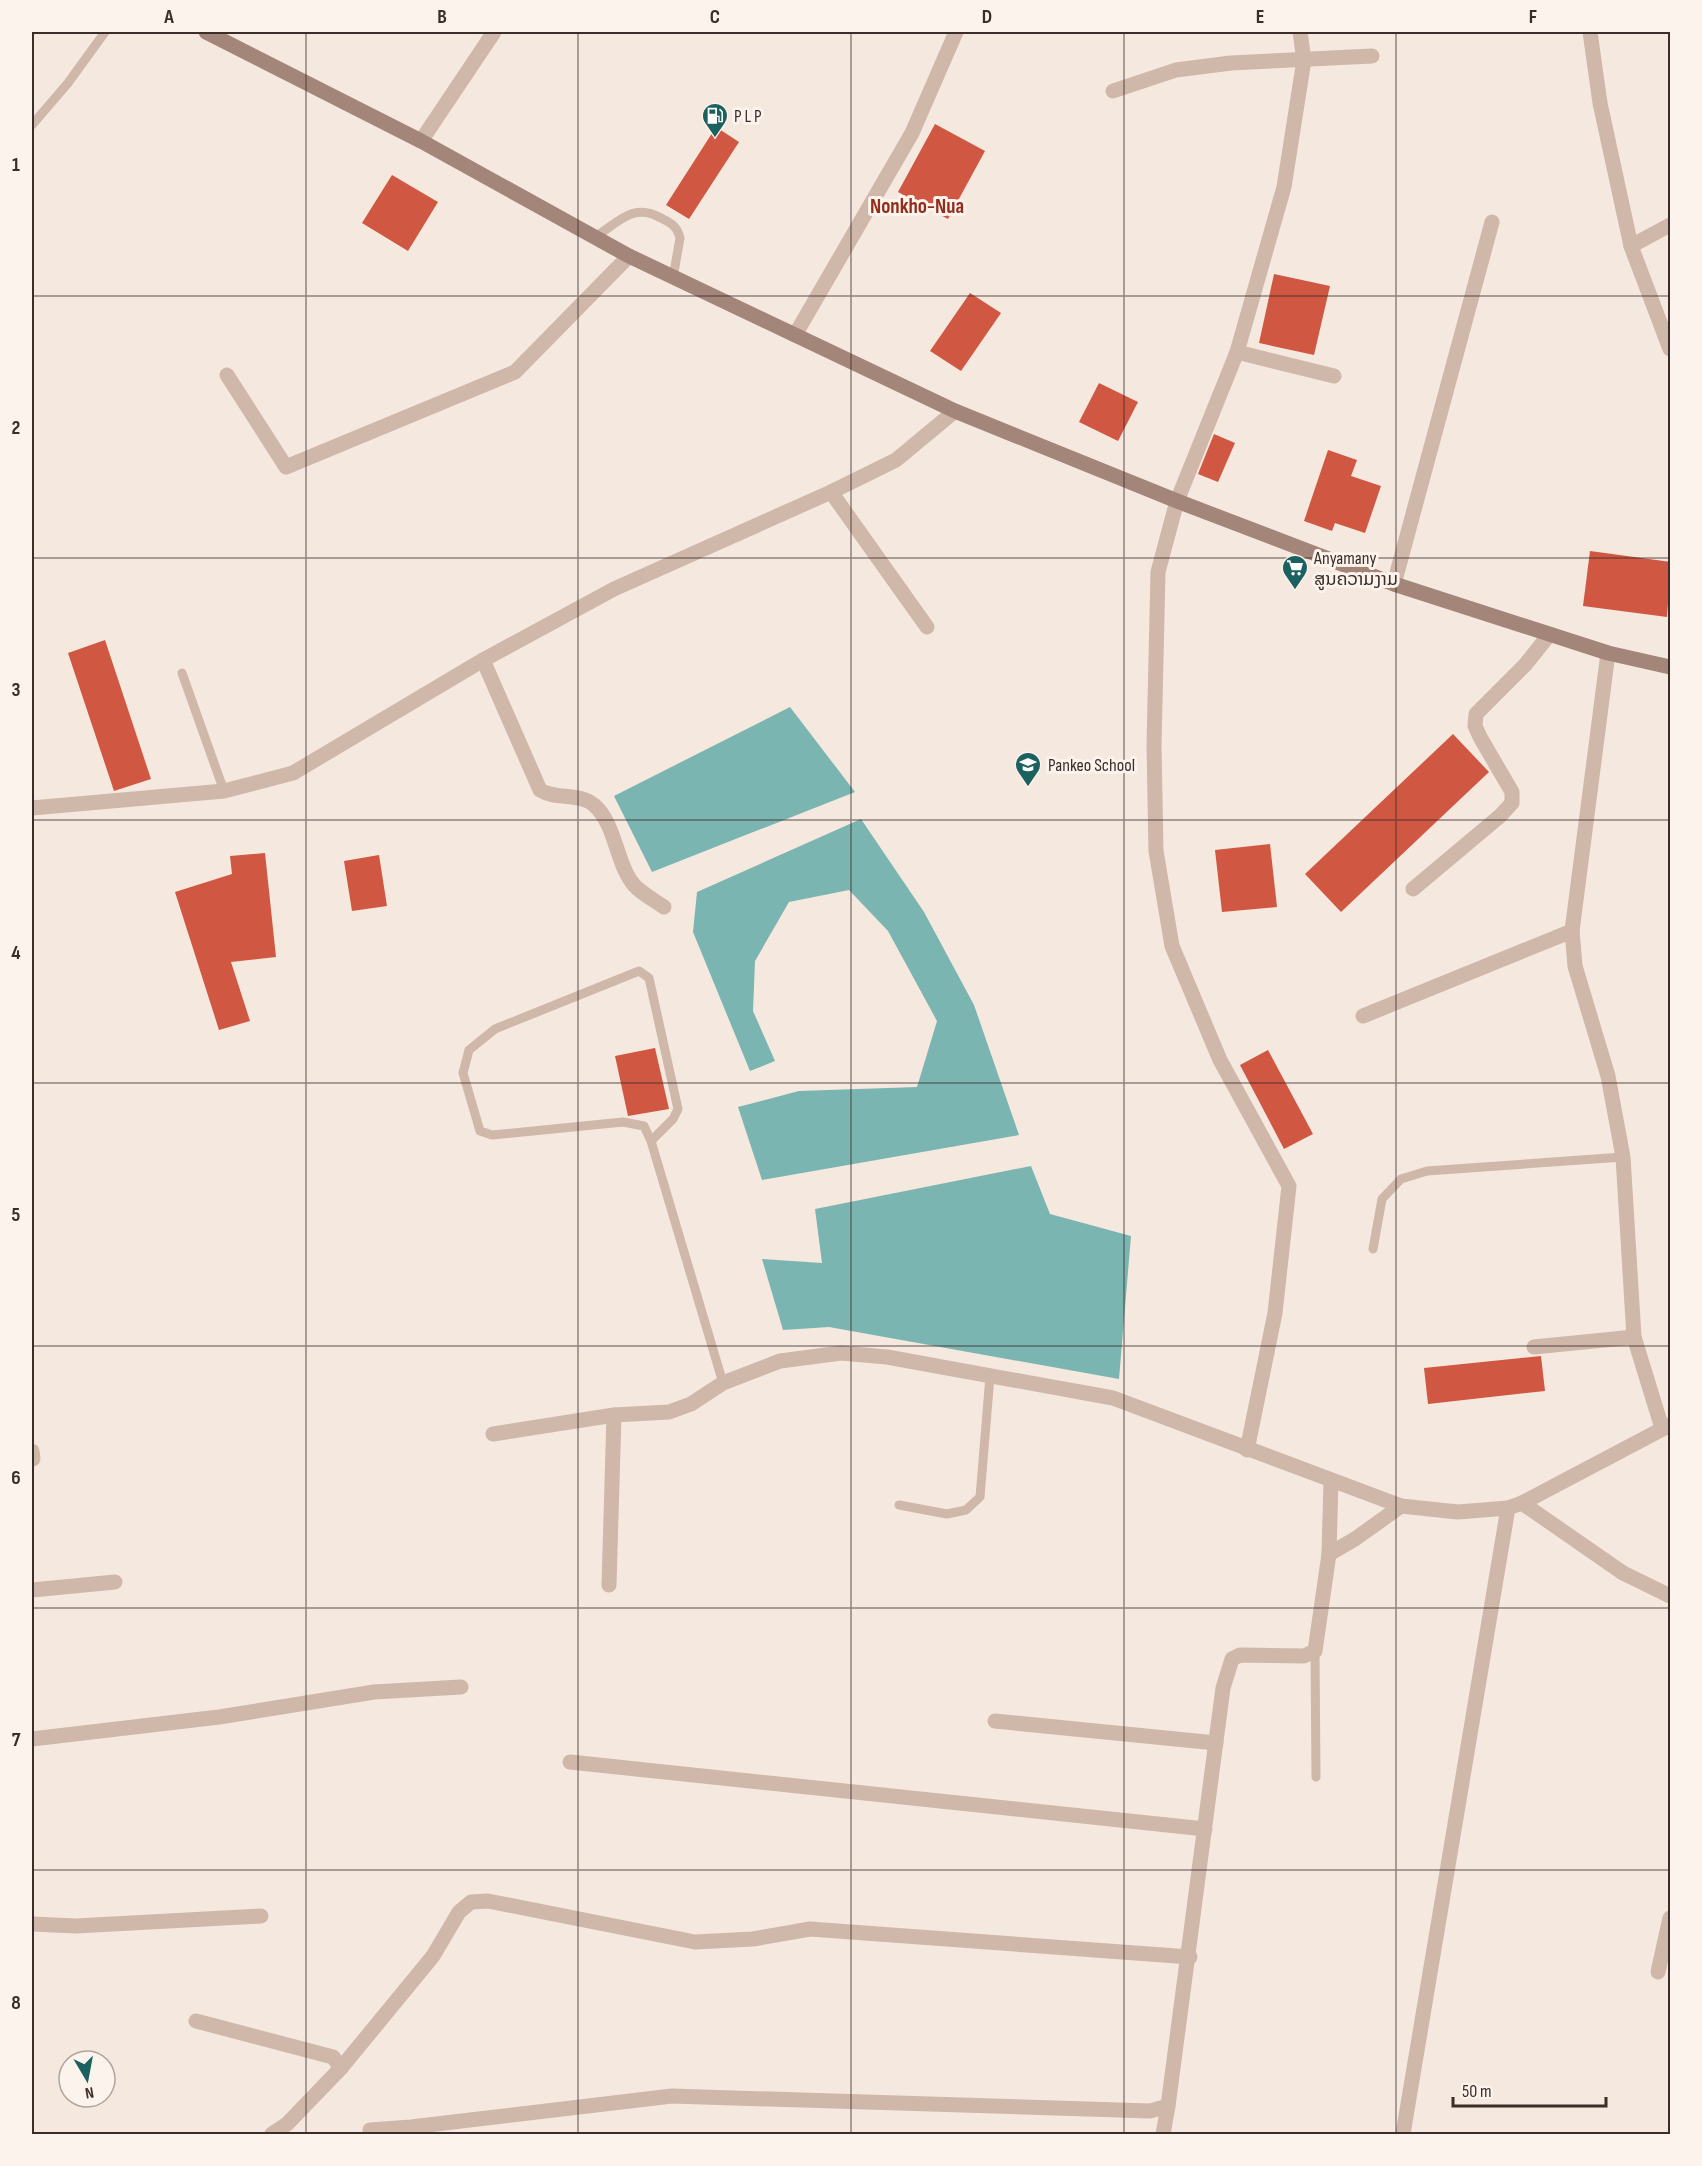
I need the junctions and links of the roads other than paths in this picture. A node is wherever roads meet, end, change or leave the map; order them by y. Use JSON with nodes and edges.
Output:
{"nodes":[{"id":1,"x":105,"y":32,"type":"edge"},
{"id":2,"x":206,"y":32,"type":"edge"},
{"id":3,"x":494,"y":32,"type":"edge"},
{"id":4,"x":956,"y":32,"type":"edge"},
{"id":5,"x":1300,"y":32,"type":"edge"},
{"id":6,"x":1590,"y":32,"type":"edge"},
{"id":7,"x":1372,"y":56,"type":"dead end"},
{"id":8,"x":1304,"y":60,"type":"junction"},
{"id":9,"x":1113,"y":91,"type":"dead end"},
{"id":10,"x":32,"y":124,"type":"edge"},
{"id":11,"x":421,"y":141,"type":"junction"},
{"id":12,"x":1492,"y":222,"type":"dead end"},
{"id":13,"x":1671,"y":225,"type":"edge"},
{"id":14,"x":595,"y":237,"type":"junction"},
{"id":15,"x":1631,"y":246,"type":"junction"},
{"id":16,"x":629,"y":255,"type":"junction"},
{"id":17,"x":674,"y":278,"type":"junction"},
{"id":18,"x":795,"y":335,"type":"junction"},
{"id":19,"x":1671,"y":350,"type":"edge"},
{"id":20,"x":1237,"y":352,"type":"junction"},
{"id":21,"x":227,"y":375,"type":"dead end"},
{"id":22,"x":1334,"y":376,"type":"dead end"},
{"id":23,"x":955,"y":411,"type":"junction"},
{"id":24,"x":831,"y":492,"type":"junction"},
{"id":25,"x":1177,"y":501,"type":"junction"},
{"id":26,"x":1394,"y":584,"type":"junction"},
{"id":27,"x":927,"y":627,"type":"dead end"},
{"id":28,"x":1549,"y":635,"type":"junction"},
{"id":29,"x":1608,"y":653,"type":"junction"},
{"id":30,"x":483,"y":660,"type":"junction"},
{"id":31,"x":1671,"y":667,"type":"edge"},
{"id":32,"x":182,"y":673,"type":"dead end"},
{"id":33,"x":224,"y":791,"type":"junction"},
{"id":34,"x":32,"y":808,"type":"edge"},
{"id":35,"x":1413,"y":889,"type":"dead end"},
{"id":36,"x":664,"y":907,"type":"dead end"},
{"id":37,"x":1572,"y":931,"type":"junction"},
{"id":38,"x":1363,"y":1016,"type":"dead end"},
{"id":39,"x":651,"y":1141,"type":"junction"},
{"id":40,"x":1623,"y":1157,"type":"junction"},
{"id":41,"x":1373,"y":1248,"type":"dead end"},
{"id":42,"x":1634,"y":1337,"type":"junction"},
{"id":43,"x":1534,"y":1347,"type":"dead end"},
{"id":44,"x":990,"y":1376,"type":"junction"},
{"id":45,"x":723,"y":1383,"type":"junction"},
{"id":46,"x":614,"y":1415,"type":"junction"},
{"id":47,"x":1666,"y":1426,"type":"edge"},
{"id":48,"x":493,"y":1434,"type":"dead end"},
{"id":49,"x":1247,"y":1450,"type":"junction"},
{"id":50,"x":1331,"y":1480,"type":"junction"},
{"id":51,"x":898,"y":1505,"type":"dead end"},
{"id":52,"x":1515,"y":1505,"type":"junction"},
{"id":53,"x":1401,"y":1506,"type":"junction"},
{"id":54,"x":1329,"y":1554,"type":"junction"},
{"id":55,"x":115,"y":1582,"type":"dead end"},
{"id":56,"x":609,"y":1585,"type":"dead end"},
{"id":57,"x":32,"y":1590,"type":"edge"},
{"id":58,"x":1671,"y":1596,"type":"edge"},
{"id":59,"x":1315,"y":1651,"type":"junction"},
{"id":60,"x":461,"y":1687,"type":"dead end"},
{"id":61,"x":995,"y":1721,"type":"dead end"},
{"id":62,"x":32,"y":1739,"type":"edge"},
{"id":63,"x":1216,"y":1743,"type":"junction"},
{"id":64,"x":570,"y":1762,"type":"dead end"},
{"id":65,"x":1316,"y":1777,"type":"dead end"},
{"id":66,"x":1205,"y":1829,"type":"junction"},
{"id":67,"x":261,"y":1916,"type":"dead end"},
{"id":68,"x":1671,"y":1918,"type":"edge"},
{"id":69,"x":32,"y":1924,"type":"edge"},
{"id":70,"x":1190,"y":1957,"type":"junction"},
{"id":71,"x":1658,"y":1972,"type":"dead end"},
{"id":72,"x":196,"y":2021,"type":"dead end"},
{"id":73,"x":341,"y":2068,"type":"junction"},
{"id":74,"x":1168,"y":2106,"type":"junction"},
{"id":75,"x":370,"y":2130,"type":"dead end"},
{"id":76,"x":272,"y":2134,"type":"edge"},
{"id":77,"x":1163,"y":2134,"type":"edge"},
{"id":78,"x":1403,"y":2134,"type":"edge"}],
"edges":[{"from":1,"to":10,"type":"lane"},
{"from":2,"to":11,"type":"main road"},
{"from":3,"to":11,"type":"street"},
{"from":4,"to":18,"type":"street"},
{"from":5,"to":8,"type":"street"},
{"from":6,"to":15,"type":"street"},
{"from":7,"to":8,"type":"street"},
{"from":8,"to":9,"type":"street"},
{"from":8,"to":20,"type":"street"},
{"from":11,"to":14,"type":"main road"},
{"from":12,"to":26,"type":"street"},
{"from":13,"to":15,"type":"street"},
{"from":14,"to":16,"type":"main road"},
{"from":14,"to":17,"type":"lane"},
{"from":15,"to":19,"type":"street"},
{"from":16,"to":17,"type":"main road"},
{"from":16,"to":21,"type":"street"},
{"from":17,"to":18,"type":"main road"},
{"from":18,"to":23,"type":"main road"},
{"from":20,"to":22,"type":"street"},
{"from":20,"to":25,"type":"street"},
{"from":23,"to":24,"type":"street"},
{"from":23,"to":25,"type":"main road"},
{"from":24,"to":27,"type":"street"},
{"from":24,"to":30,"type":"street"},
{"from":25,"to":26,"type":"main road"},
{"from":25,"to":49,"type":"street"},
{"from":26,"to":28,"type":"main road"},
{"from":28,"to":29,"type":"main road"},
{"from":28,"to":35,"type":"street"},
{"from":29,"to":31,"type":"main road"},
{"from":29,"to":37,"type":"street"},
{"from":30,"to":33,"type":"street"},
{"from":30,"to":36,"type":"street"},
{"from":32,"to":33,"type":"lane"},
{"from":33,"to":34,"type":"street"},
{"from":37,"to":38,"type":"street"},
{"from":37,"to":40,"type":"street"},
{"from":39,"to":39,"type":"lane"},
{"from":39,"to":45,"type":"lane"},
{"from":40,"to":41,"type":"lane"},
{"from":40,"to":42,"type":"street"},
{"from":42,"to":43,"type":"street"},
{"from":42,"to":47,"type":"street"},
{"from":44,"to":45,"type":"street"},
{"from":44,"to":49,"type":"street"},
{"from":44,"to":51,"type":"lane"},
{"from":45,"to":46,"type":"street"},
{"from":46,"to":48,"type":"street"},
{"from":46,"to":56,"type":"street"},
{"from":47,"to":52,"type":"street"},
{"from":49,"to":50,"type":"street"},
{"from":50,"to":53,"type":"street"},
{"from":50,"to":54,"type":"street"},
{"from":52,"to":53,"type":"street"},
{"from":52,"to":58,"type":"street"},
{"from":52,"to":78,"type":"street"},
{"from":53,"to":54,"type":"street"},
{"from":54,"to":59,"type":"street"},
{"from":55,"to":57,"type":"street"},
{"from":59,"to":63,"type":"street"},
{"from":59,"to":65,"type":"lane"},
{"from":60,"to":62,"type":"street"},
{"from":61,"to":63,"type":"street"},
{"from":63,"to":66,"type":"street"},
{"from":64,"to":66,"type":"street"},
{"from":66,"to":70,"type":"street"},
{"from":67,"to":69,"type":"street"},
{"from":68,"to":71,"type":"street"},
{"from":70,"to":73,"type":"street"},
{"from":70,"to":74,"type":"street"},
{"from":72,"to":73,"type":"street"},
{"from":73,"to":76,"type":"street"},
{"from":74,"to":75,"type":"street"},
{"from":74,"to":77,"type":"street"}]}
